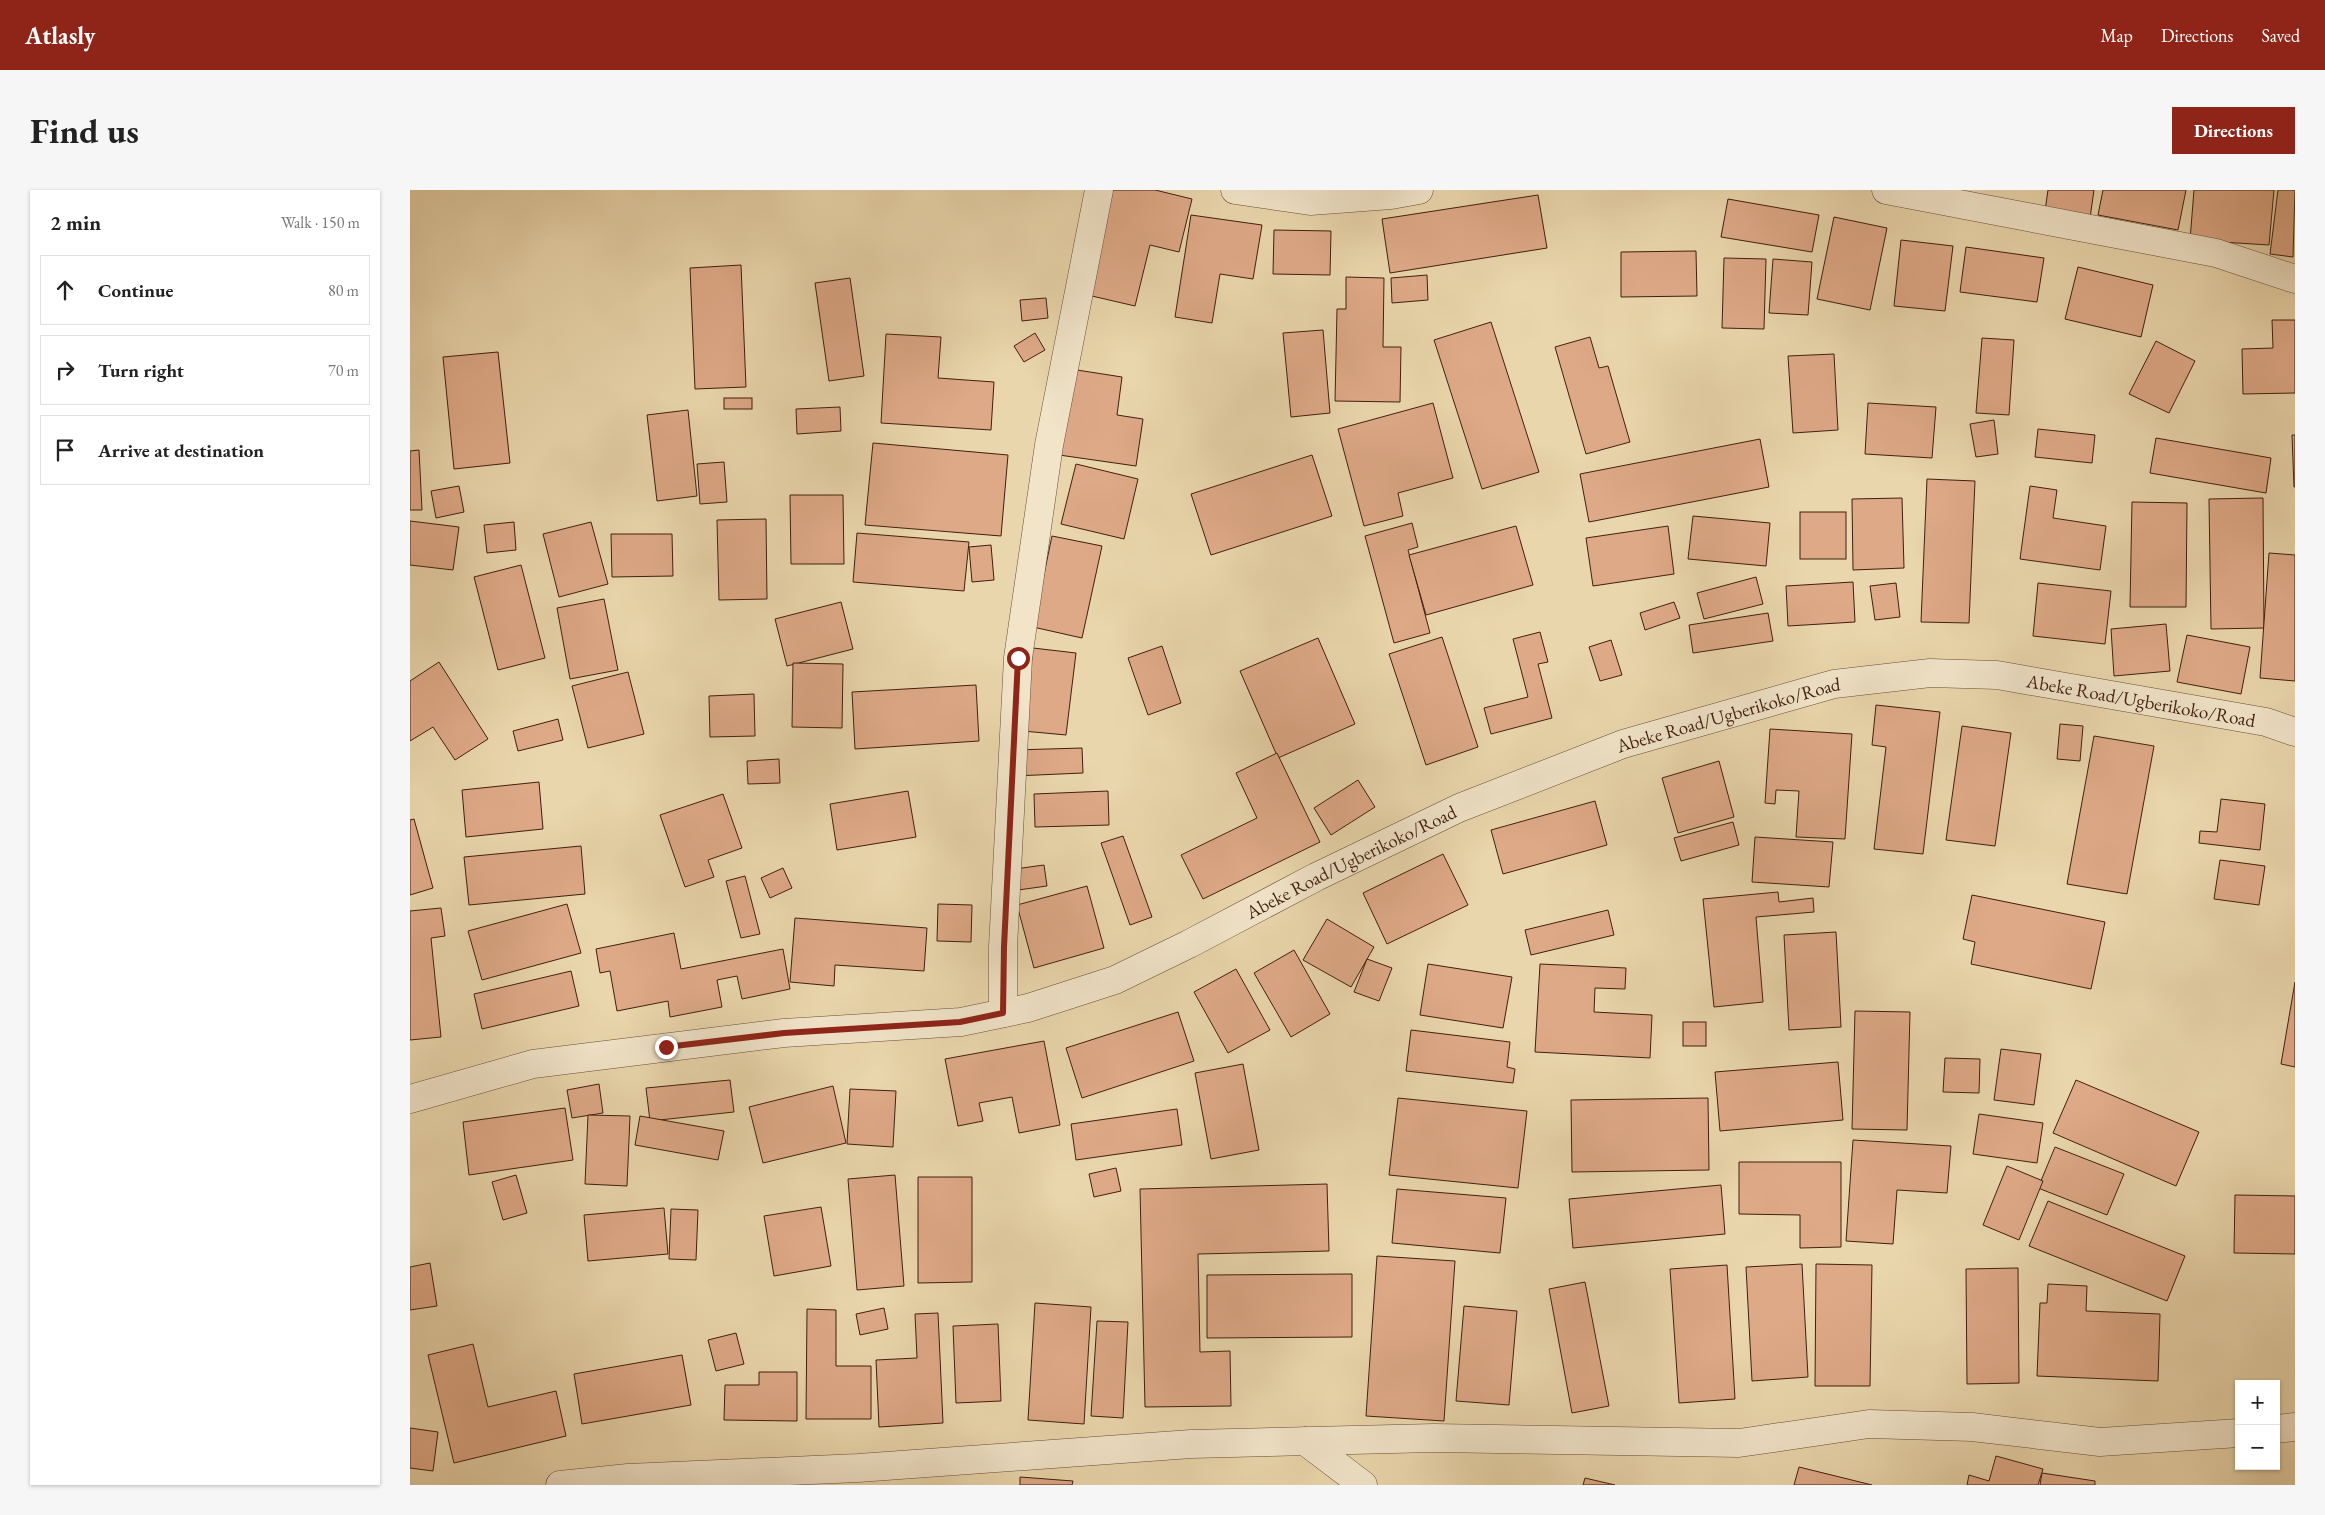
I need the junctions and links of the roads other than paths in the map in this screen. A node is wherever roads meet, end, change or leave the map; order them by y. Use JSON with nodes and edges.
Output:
{"nodes":[{"id":1,"x":1099,"y":190,"type":"edge"},
{"id":2,"x":1235,"y":190,"type":"edge"},
{"id":3,"x":1419,"y":190,"type":"edge"},
{"id":4,"x":1886,"y":190,"type":"edge"},
{"id":5,"x":2295,"y":279,"type":"edge"},
{"id":6,"x":2295,"y":732,"type":"edge"},
{"id":7,"x":1003,"y":1013,"type":"junction"},
{"id":8,"x":410,"y":1099,"type":"edge"},
{"id":9,"x":2295,"y":1428,"type":"edge"},
{"id":10,"x":2280,"y":1429,"type":"edge"},
{"id":11,"x":2235,"y":1432,"type":"edge"},
{"id":12,"x":1305,"y":1441,"type":"junction"},
{"id":13,"x":560,"y":1485,"type":"edge"},
{"id":14,"x":1363,"y":1485,"type":"edge"}],
"edges":[{"from":1,"to":7,"type":"street"},
{"from":2,"to":3,"type":"street"},
{"from":4,"to":5,"type":"street"},
{"from":6,"to":7,"type":"street","name":"Abeke Road/Ugberikoko/Road"},
{"from":7,"to":8,"type":"street","name":"Abeke Road/Ugberikoko/Road"},
{"from":9,"to":10,"type":"street"},
{"from":11,"to":12,"type":"street"},
{"from":12,"to":13,"type":"street"},
{"from":12,"to":14,"type":"street"}]}
